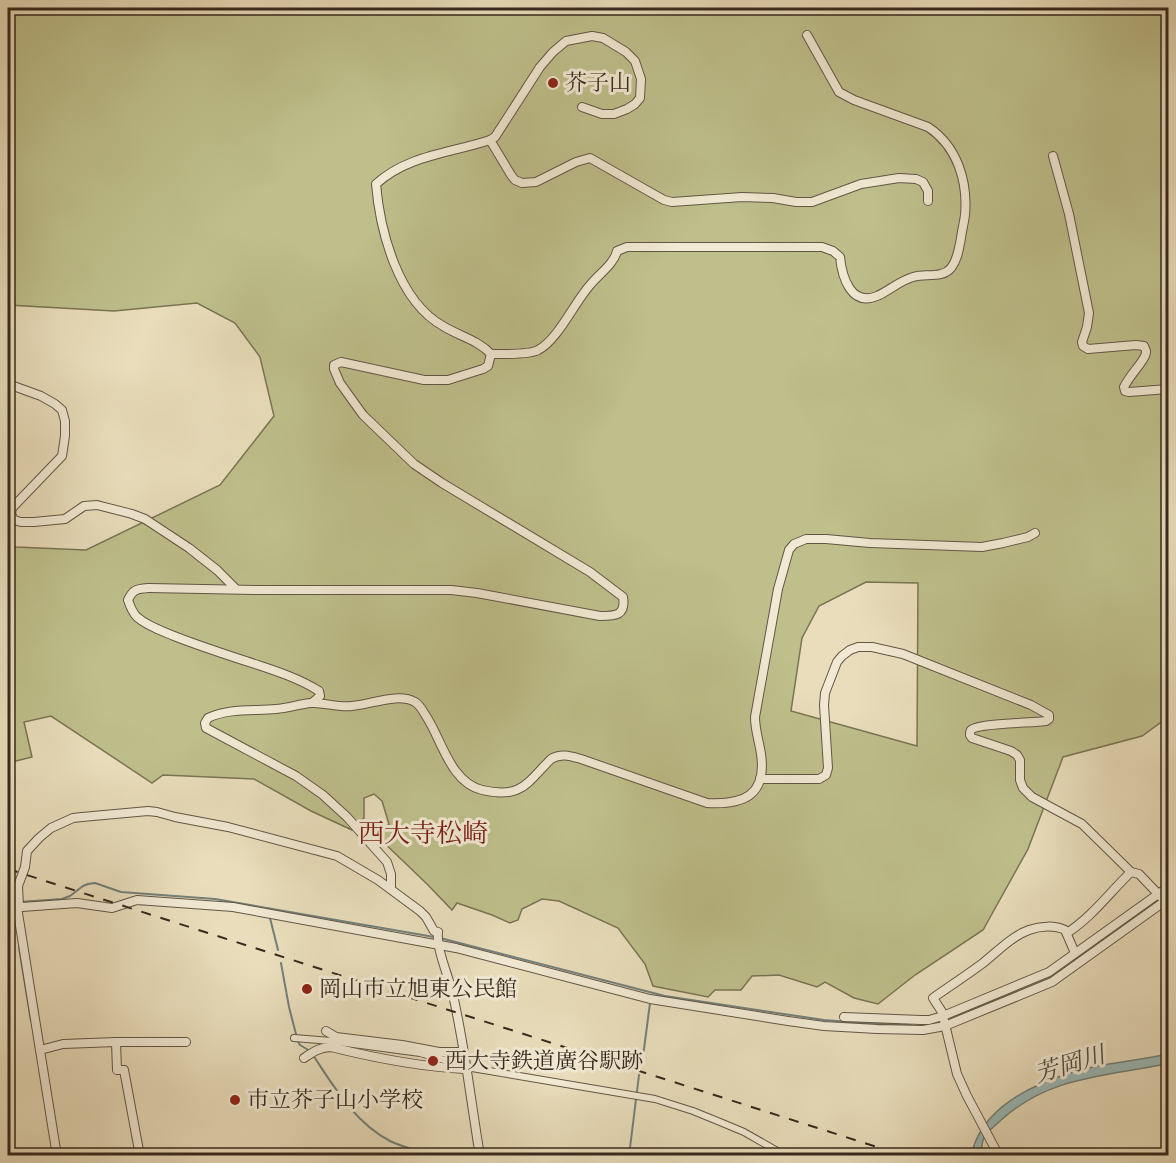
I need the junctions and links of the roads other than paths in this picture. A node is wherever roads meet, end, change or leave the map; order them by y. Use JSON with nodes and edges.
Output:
{"nodes":[{"id":1,"x":807,"y":35,"type":"dead end"},
{"id":2,"x":582,"y":107,"type":"dead end"},
{"id":3,"x":490,"y":140,"type":"junction"},
{"id":4,"x":1053,"y":156,"type":"dead end"},
{"id":5,"x":928,"y":201,"type":"dead end"},
{"id":6,"x":491,"y":354,"type":"junction"},
{"id":7,"x":8,"y":384,"type":"edge"},
{"id":8,"x":1168,"y":389,"type":"edge"},
{"id":9,"x":1035,"y":533,"type":"dead end"},
{"id":10,"x":236,"y":589,"type":"junction"},
{"id":11,"x":313,"y":702,"type":"junction"},
{"id":12,"x":760,"y":778,"type":"junction"},
{"id":13,"x":1131,"y":872,"type":"junction"},
{"id":14,"x":1168,"y":887,"type":"edge"},
{"id":15,"x":391,"y":890,"type":"junction"},
{"id":16,"x":8,"y":893,"type":"edge"},
{"id":17,"x":1164,"y":899,"type":"edge"},
{"id":18,"x":18,"y":902,"type":"junction"},
{"id":19,"x":8,"y":908,"type":"edge"},
{"id":20,"x":1067,"y":933,"type":"junction"},
{"id":21,"x":438,"y":940,"type":"junction"},
{"id":22,"x":1076,"y":953,"type":"junction"},
{"id":23,"x":844,"y":1017,"type":"dead end"},
{"id":24,"x":944,"y":1020,"type":"junction"},
{"id":25,"x":327,"y":1031,"type":"dead end"},
{"id":26,"x":297,"y":1038,"type":"dead end"},
{"id":27,"x":186,"y":1041,"type":"dead end"},
{"id":28,"x":116,"y":1042,"type":"junction"},
{"id":29,"x":40,"y":1050,"type":"junction"},
{"id":30,"x":463,"y":1052,"type":"junction"},
{"id":31,"x":309,"y":1054,"type":"dead end"},
{"id":32,"x":465,"y":1067,"type":"junction"},
{"id":33,"x":57,"y":1155,"type":"edge"},
{"id":34,"x":140,"y":1155,"type":"edge"},
{"id":35,"x":480,"y":1155,"type":"edge"},
{"id":36,"x":786,"y":1155,"type":"edge"},
{"id":37,"x":999,"y":1155,"type":"edge"}],
"edges":[{"from":1,"to":6,"type":"street"},
{"from":2,"to":3,"type":"street"},
{"from":3,"to":5,"type":"street"},
{"from":3,"to":6,"type":"street"},
{"from":4,"to":8,"type":"street"},
{"from":6,"to":10,"type":"street"},
{"from":7,"to":10,"type":"street"},
{"from":9,"to":12,"type":"street"},
{"from":10,"to":11,"type":"street"},
{"from":11,"to":12,"type":"street"},
{"from":11,"to":15,"type":"street"},
{"from":12,"to":13,"type":"street"},
{"from":13,"to":17,"type":"street"},
{"from":13,"to":20,"type":"street"},
{"from":14,"to":17,"type":"street"},
{"from":15,"to":18,"type":"street"},
{"from":15,"to":21,"type":"street"},
{"from":16,"to":18,"type":"street"},
{"from":17,"to":22,"type":"street"},
{"from":17,"to":24,"type":"street"},
{"from":18,"to":19,"type":"street"},
{"from":18,"to":21,"type":"street"},
{"from":18,"to":29,"type":"street"},
{"from":20,"to":22,"type":"street"},
{"from":20,"to":24,"type":"street"},
{"from":21,"to":24,"type":"street"},
{"from":21,"to":30,"type":"street"},
{"from":22,"to":24,"type":"street"},
{"from":23,"to":24,"type":"street"},
{"from":24,"to":37,"type":"street"},
{"from":25,"to":30,"type":"street"},
{"from":26,"to":32,"type":"street"},
{"from":27,"to":28,"type":"street"},
{"from":28,"to":29,"type":"street"},
{"from":28,"to":34,"type":"street"},
{"from":29,"to":33,"type":"street"},
{"from":30,"to":32,"type":"street"},
{"from":31,"to":32,"type":"street"},
{"from":32,"to":35,"type":"street"},
{"from":32,"to":36,"type":"street"}]}
